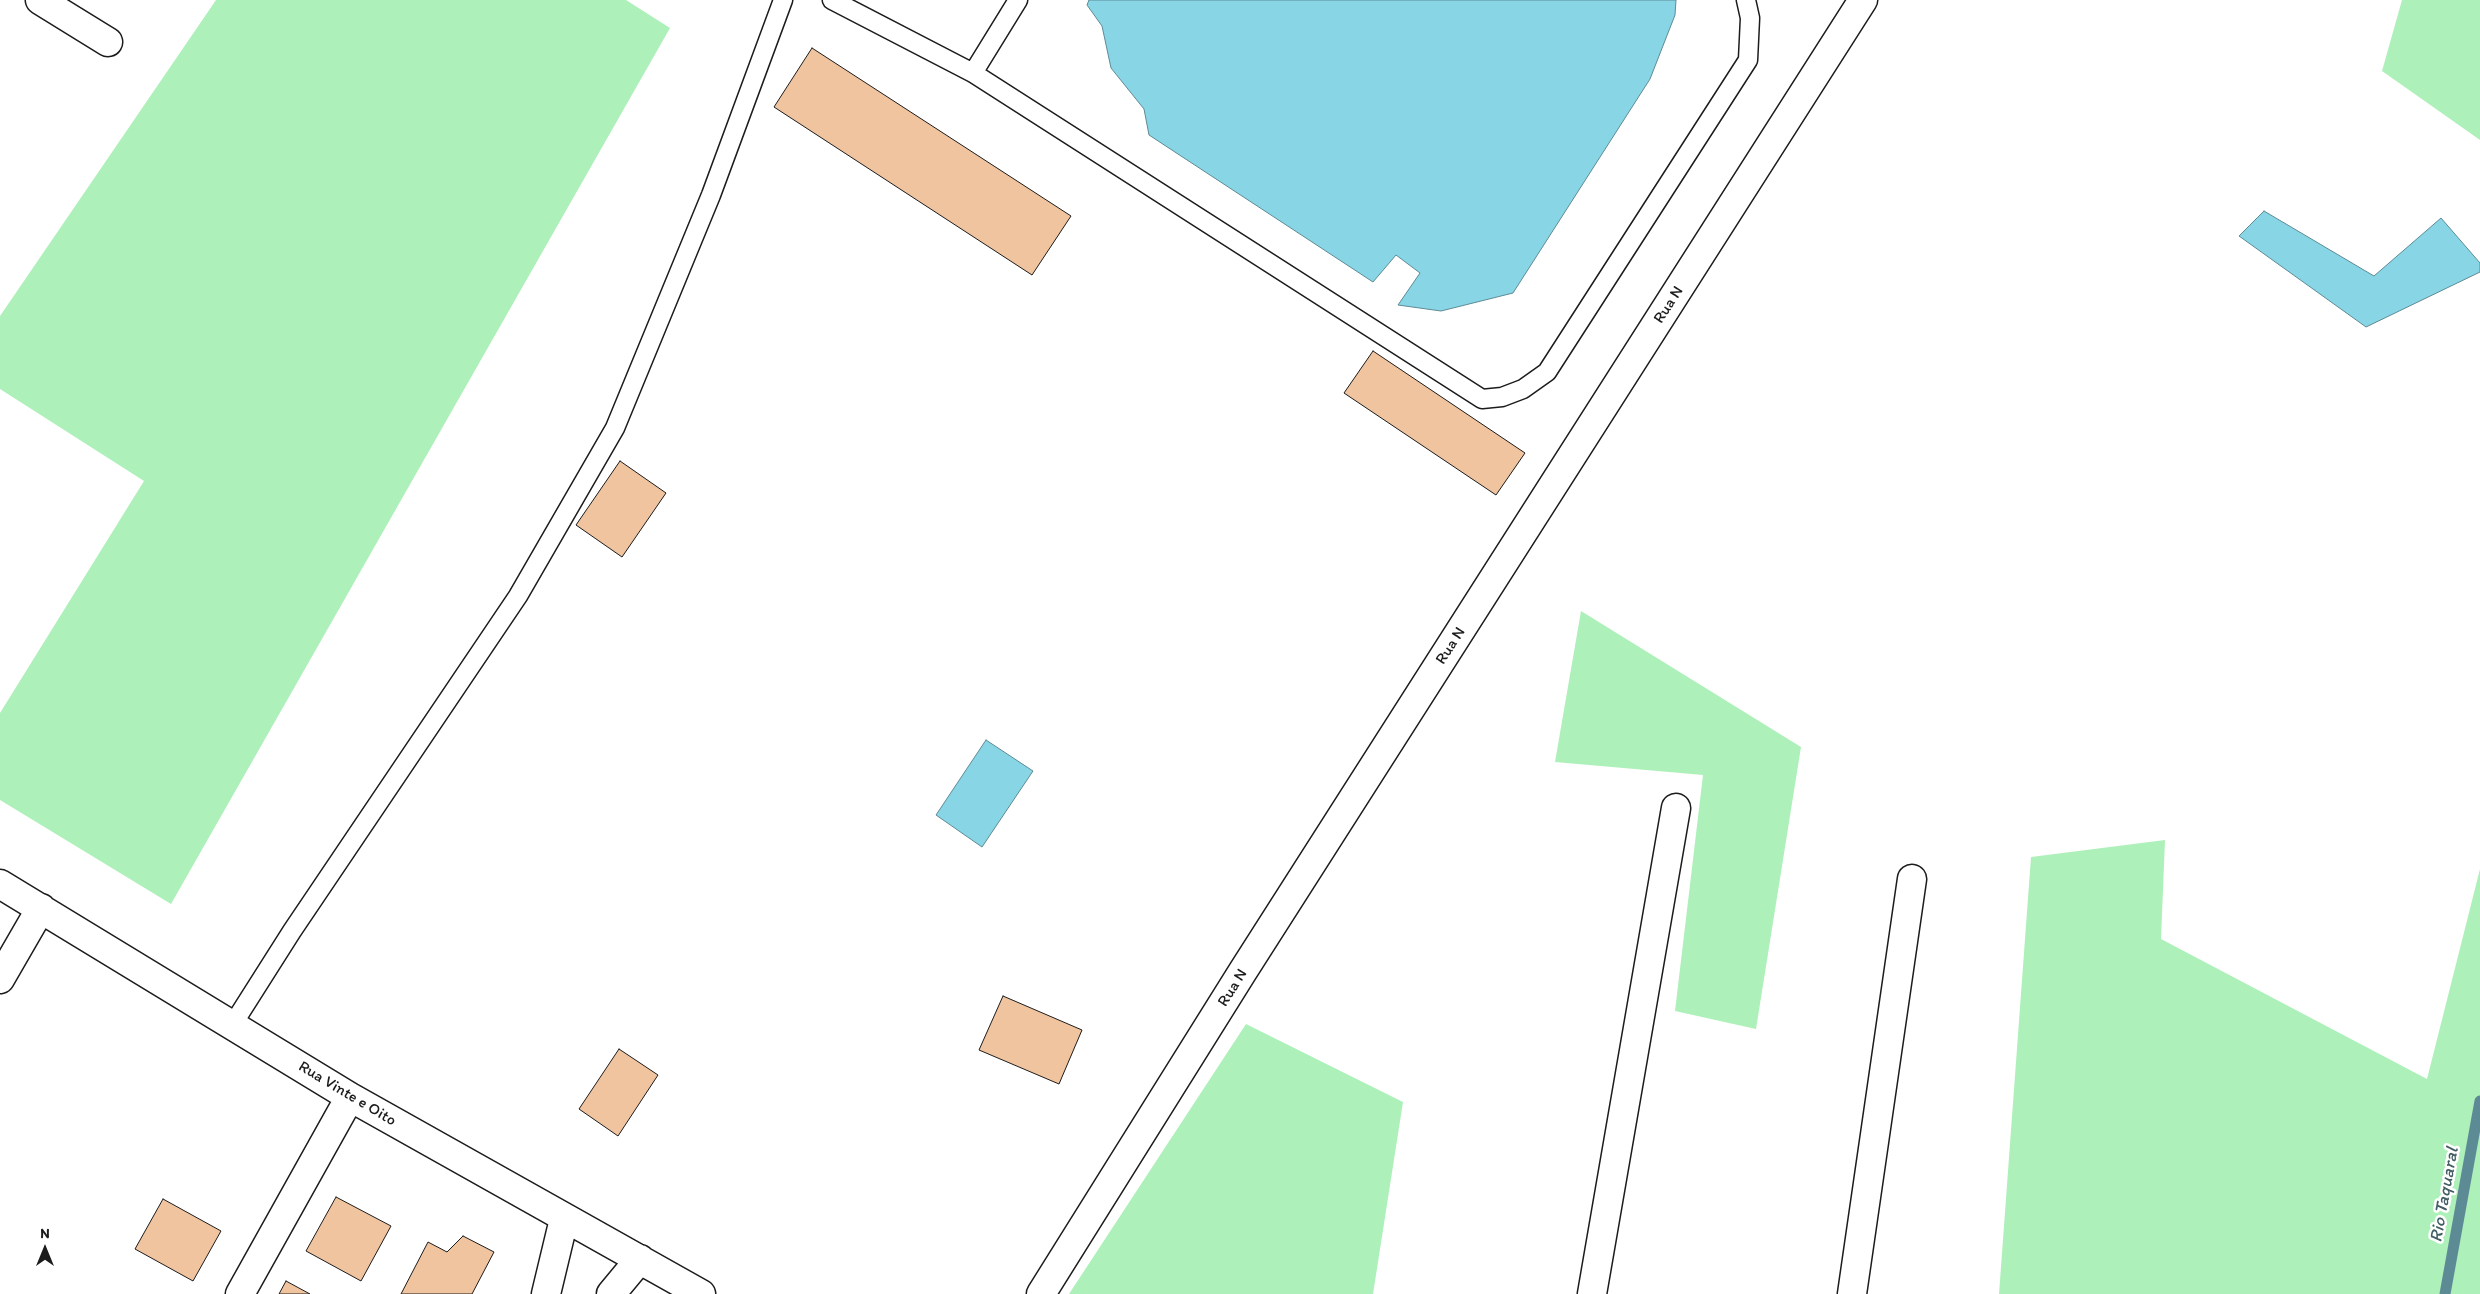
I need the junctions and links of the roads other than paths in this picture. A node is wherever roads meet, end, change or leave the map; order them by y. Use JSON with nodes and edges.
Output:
{"nodes":[{"id":1,"x":40,"y":0,"type":"edge"},
{"id":2,"x":783,"y":0,"type":"edge"},
{"id":3,"x":832,"y":0,"type":"edge"},
{"id":4,"x":1018,"y":0,"type":"edge"},
{"id":5,"x":1746,"y":0,"type":"edge"},
{"id":6,"x":1863,"y":0,"type":"edge"},
{"id":7,"x":108,"y":42,"type":"dead end"},
{"id":8,"x":973,"y":73,"type":"junction"},
{"id":9,"x":1676,"y":808,"type":"dead end"},
{"id":10,"x":1912,"y":879,"type":"dead end"},
{"id":11,"x":0,"y":884,"type":"edge"},
{"id":12,"x":40,"y":908,"type":"junction"},
{"id":13,"x":0,"y":979,"type":"edge"},
{"id":14,"x":233,"y":1024,"type":"junction"},
{"id":15,"x":350,"y":1097,"type":"junction"},
{"id":16,"x":564,"y":1219,"type":"junction"},
{"id":17,"x":640,"y":1259,"type":"junction"},
{"id":18,"x":240,"y":1294,"type":"edge"},
{"id":19,"x":546,"y":1294,"type":"edge"},
{"id":20,"x":611,"y":1294,"type":"edge"},
{"id":21,"x":700,"y":1294,"type":"edge"},
{"id":22,"x":1041,"y":1294,"type":"edge"},
{"id":23,"x":1592,"y":1294,"type":"edge"},
{"id":24,"x":1852,"y":1294,"type":"edge"}],
"edges":[{"from":1,"to":7,"type":"street"},
{"from":2,"to":14,"type":"lane"},
{"from":3,"to":8,"type":"lane"},
{"from":4,"to":8,"type":"lane"},
{"from":5,"to":8,"type":"lane"},
{"from":6,"to":22,"type":"street","name":"Rua N"},
{"from":9,"to":23,"type":"street"},
{"from":10,"to":24,"type":"street"},
{"from":11,"to":12,"type":"street","name":"Rua Vinte e Oito"},
{"from":12,"to":13,"type":"street"},
{"from":12,"to":14,"type":"street","name":"Rua Vinte e Oito"},
{"from":14,"to":15,"type":"street","name":"Rua Vinte e Oito"},
{"from":15,"to":16,"type":"street","name":"Rua Vinte e Oito"},
{"from":15,"to":18,"type":"street"},
{"from":16,"to":17,"type":"street","name":"Rua Vinte e Oito"},
{"from":16,"to":19,"type":"street"},
{"from":17,"to":20,"type":"street"},
{"from":17,"to":21,"type":"street","name":"Rua Vinte e Oito"}]}
